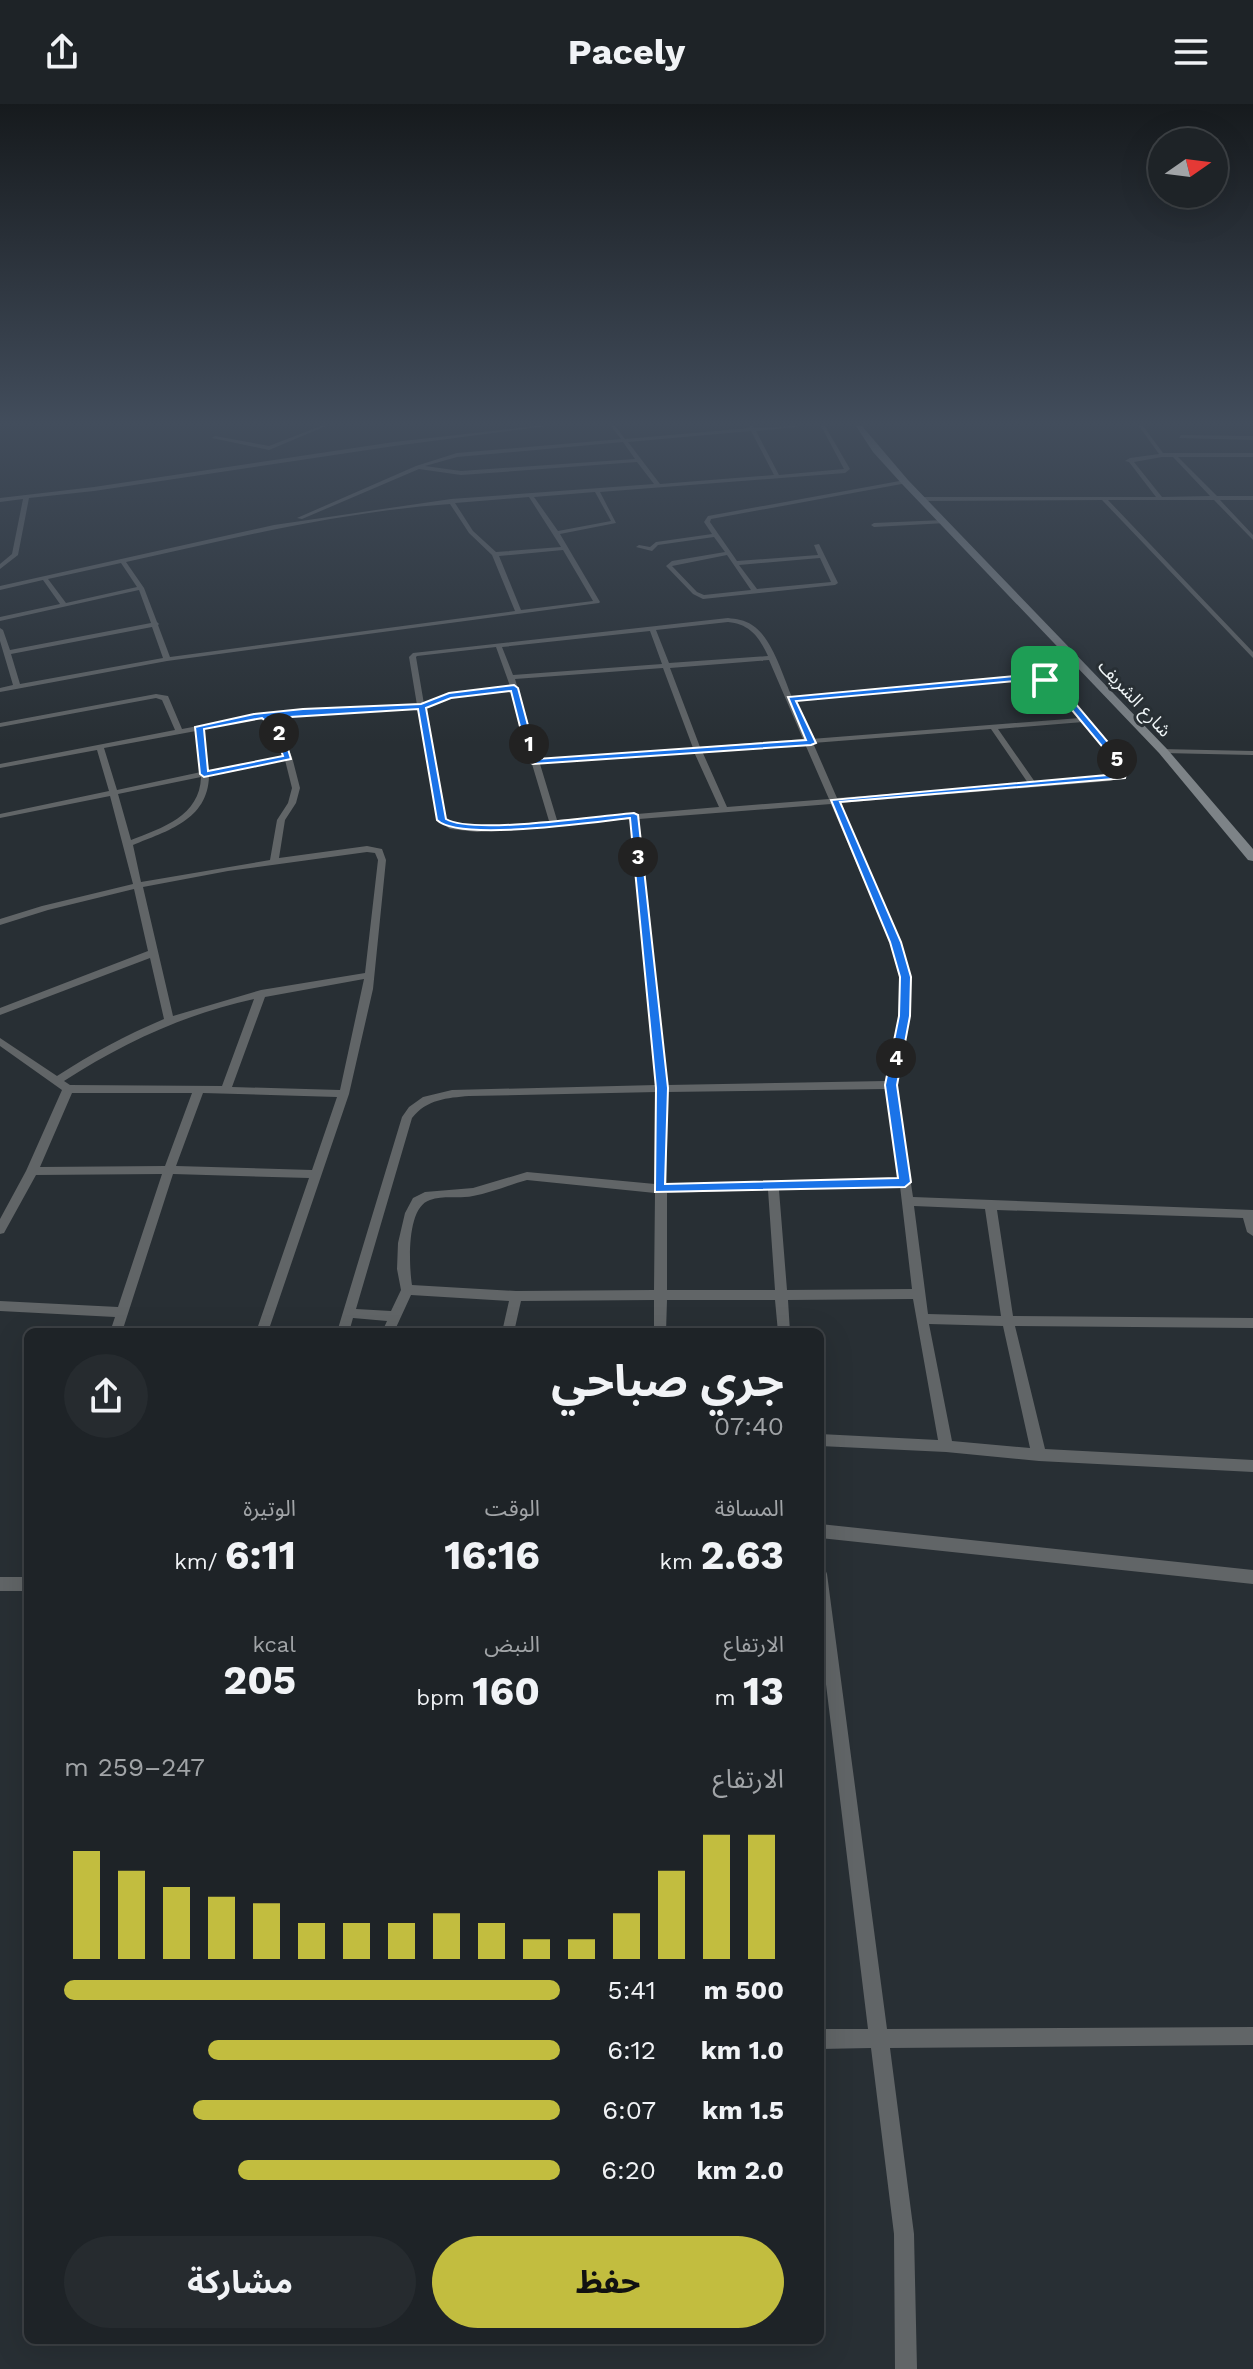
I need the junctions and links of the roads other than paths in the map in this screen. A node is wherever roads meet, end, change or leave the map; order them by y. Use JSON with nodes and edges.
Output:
{"nodes":[{"id":1,"x":19,"y":532,"type":"edge"},
{"id":2,"x":254,"y":532,"type":"edge"},
{"id":3,"x":471,"y":532,"type":"edge"},
{"id":4,"x":563,"y":532,"type":"edge"},
{"id":5,"x":713,"y":532,"type":"edge"},
{"id":6,"x":953,"y":532,"type":"edge"},
{"id":7,"x":1135,"y":532,"type":"edge"},
{"id":8,"x":556,"y":533,"type":"joint"},
{"id":9,"x":715,"y":535,"type":"junction"},
{"id":10,"x":656,"y":544,"type":"dead end"},
{"id":11,"x":817,"y":545,"type":"dead end"},
{"id":12,"x":565,"y":548,"type":"junction"},
{"id":13,"x":729,"y":553,"type":"junction"},
{"id":14,"x":495,"y":554,"type":"junction"},
{"id":15,"x":823,"y":556,"type":"junction"},
{"id":16,"x":123,"y":562,"type":"junction"},
{"id":17,"x":736,"y":563,"type":"junction"},
{"id":18,"x":0,"y":567,"type":"edge"},
{"id":19,"x":44,"y":578,"type":"junction"},
{"id":20,"x":0,"y":588,"type":"edge"},
{"id":21,"x":141,"y":588,"type":"junction"},
{"id":22,"x":754,"y":590,"type":"junction"},
{"id":23,"x":64,"y":605,"type":"junction"},
{"id":24,"x":518,"y":611,"type":"junction"},
{"id":25,"x":0,"y":619,"type":"edge"},
{"id":26,"x":156,"y":624,"type":"junction"},
{"id":27,"x":652,"y":628,"type":"junction"},
{"id":28,"x":0,"y":630,"type":"edge"},
{"id":29,"x":498,"y":644,"type":"junction"},
{"id":30,"x":7,"y":653,"type":"junction"},
{"id":31,"x":1253,"y":656,"type":"edge"},
{"id":32,"x":772,"y":658,"type":"junction"},
{"id":33,"x":167,"y":659,"type":"junction"},
{"id":34,"x":665,"y":663,"type":"junction"},
{"id":35,"x":512,"y":677,"type":"junction"},
{"id":36,"x":17,"y":687,"type":"junction"},
{"id":37,"x":514,"y":688,"type":"junction"},
{"id":38,"x":0,"y":690,"type":"edge"},
{"id":39,"x":791,"y":699,"type":"junction"},
{"id":40,"x":422,"y":707,"type":"junction"},
{"id":41,"x":263,"y":716,"type":"junction"},
{"id":42,"x":1085,"y":720,"type":"junction"},
{"id":43,"x":0,"y":725,"type":"edge"},
{"id":44,"x":199,"y":727,"type":"junction"},
{"id":45,"x":994,"y":728,"type":"junction"},
{"id":46,"x":179,"y":731,"type":"junction"},
{"id":47,"x":811,"y":743,"type":"junction"},
{"id":48,"x":100,"y":746,"type":"junction"},
{"id":49,"x":697,"y":749,"type":"junction"},
{"id":50,"x":1163,"y":751,"type":"junction"},
{"id":51,"x":1253,"y":753,"type":"edge"},
{"id":52,"x":288,"y":757,"type":"junction"},
{"id":53,"x":0,"y":759,"type":"edge"},
{"id":54,"x":533,"y":762,"type":"junction"},
{"id":55,"x":0,"y":766,"type":"edge"},
{"id":56,"x":204,"y":774,"type":"junction"},
{"id":57,"x":1033,"y":785,"type":"junction"},
{"id":58,"x":114,"y":792,"type":"junction"},
{"id":59,"x":835,"y":800,"type":"junction"},
{"id":60,"x":724,"y":809,"type":"junction"},
{"id":61,"x":634,"y":815,"type":"junction"},
{"id":62,"x":0,"y":816,"type":"edge"},
{"id":63,"x":553,"y":821,"type":"junction"},
{"id":64,"x":128,"y":844,"type":"junction"},
{"id":65,"x":1253,"y":857,"type":"edge"},
{"id":66,"x":274,"y":861,"type":"junction"},
{"id":67,"x":136,"y":885,"type":"junction"},
{"id":68,"x":0,"y":922,"type":"edge"},
{"id":69,"x":153,"y":953,"type":"junction"},
{"id":70,"x":369,"y":975,"type":"junction"},
{"id":71,"x":261,"y":993,"type":"junction"},
{"id":72,"x":0,"y":1012,"type":"edge"},
{"id":73,"x":169,"y":1019,"type":"junction"},
{"id":74,"x":0,"y":1041,"type":"edge"},
{"id":75,"x":56,"y":1081,"type":"junction"},
{"id":76,"x":891,"y":1085,"type":"junction"},
{"id":77,"x":662,"y":1088,"type":"junction"},
{"id":78,"x":68,"y":1089,"type":"junction"},
{"id":79,"x":199,"y":1089,"type":"junction"},
{"id":80,"x":226,"y":1089,"type":"junction"},
{"id":81,"x":344,"y":1094,"type":"junction"},
{"id":82,"x":169,"y":1170,"type":"junction"},
{"id":83,"x":32,"y":1171,"type":"junction"},
{"id":84,"x":317,"y":1174,"type":"junction"},
{"id":85,"x":905,"y":1182,"type":"junction"},
{"id":86,"x":773,"y":1185,"type":"junction"},
{"id":87,"x":659,"y":1189,"type":"junction"},
{"id":88,"x":908,"y":1201,"type":"junction"},
{"id":89,"x":990,"y":1205,"type":"junction"},
{"id":90,"x":1251,"y":1214,"type":"edge"},
{"id":91,"x":0,"y":1230,"type":"edge"},
{"id":92,"x":1253,"y":1232,"type":"edge"},
{"id":93,"x":407,"y":1290,"type":"junction"},
{"id":94,"x":662,"y":1293,"type":"junction"},
{"id":95,"x":918,"y":1294,"type":"junction"},
{"id":96,"x":516,"y":1296,"type":"junction"},
{"id":97,"x":781,"y":1296,"type":"junction"},
{"id":98,"x":0,"y":1306,"type":"edge"},
{"id":99,"x":124,"y":1312,"type":"junction"},
{"id":100,"x":348,"y":1313,"type":"junction"},
{"id":101,"x":393,"y":1316,"type":"junction"},
{"id":102,"x":922,"y":1319,"type":"junction"},
{"id":103,"x":1008,"y":1322,"type":"junction"},
{"id":104,"x":1253,"y":1323,"type":"edge"},
{"id":105,"x":118,"y":1328,"type":"edge"},
{"id":106,"x":263,"y":1328,"type":"edge"},
{"id":107,"x":344,"y":1328,"type":"edge"},
{"id":108,"x":389,"y":1328,"type":"edge"},
{"id":109,"x":509,"y":1328,"type":"edge"},
{"id":110,"x":660,"y":1328,"type":"edge"},
{"id":111,"x":784,"y":1328,"type":"edge"},
{"id":112,"x":824,"y":1440,"type":"edge"},
{"id":113,"x":946,"y":1446,"type":"junction"},
{"id":114,"x":1039,"y":1455,"type":"junction"},
{"id":115,"x":1253,"y":1466,"type":"edge"},
{"id":116,"x":824,"y":1531,"type":"edge"},
{"id":117,"x":1253,"y":1577,"type":"edge"},
{"id":118,"x":0,"y":1584,"type":"edge"},
{"id":119,"x":24,"y":1584,"type":"edge"},
{"id":120,"x":824,"y":1604,"type":"edge"},
{"id":121,"x":1253,"y":2036,"type":"edge"},
{"id":122,"x":824,"y":2039,"type":"edge"},
{"id":123,"x":881,"y":2039,"type":"junction"},
{"id":124,"x":906,"y":2369,"type":"edge"}],
"edges":[{"from":1,"to":18,"type":"street"},
{"from":2,"to":16,"type":"street"},
{"from":3,"to":14,"type":"street"},
{"from":4,"to":8,"type":"street"},
{"from":5,"to":9,"type":"street"},
{"from":6,"to":50,"type":"main road","name":"شارع الشريف"},
{"from":7,"to":31,"type":"street"},
{"from":8,"to":12,"type":"street"},
{"from":9,"to":10,"type":"street"},
{"from":9,"to":13,"type":"street"},
{"from":11,"to":15,"type":"street"},
{"from":12,"to":14,"type":"street"},
{"from":12,"to":24,"type":"street"},
{"from":13,"to":17,"type":"street"},
{"from":13,"to":22,"type":"street"},
{"from":14,"to":24,"type":"street"},
{"from":15,"to":17,"type":"street"},
{"from":15,"to":22,"type":"street"},
{"from":16,"to":19,"type":"street"},
{"from":16,"to":21,"type":"street"},
{"from":17,"to":22,"type":"street"},
{"from":19,"to":20,"type":"street"},
{"from":19,"to":23,"type":"street"},
{"from":21,"to":23,"type":"street"},
{"from":21,"to":26,"type":"street"},
{"from":23,"to":25,"type":"street"},
{"from":24,"to":33,"type":"street"},
{"from":26,"to":30,"type":"street"},
{"from":26,"to":33,"type":"street"},
{"from":27,"to":29,"type":"street"},
{"from":27,"to":32,"type":"street"},
{"from":27,"to":34,"type":"street"},
{"from":28,"to":30,"type":"street"},
{"from":29,"to":35,"type":"street"},
{"from":29,"to":40,"type":"street"},
{"from":30,"to":36,"type":"street"},
{"from":32,"to":34,"type":"street"},
{"from":32,"to":39,"type":"street"},
{"from":33,"to":36,"type":"street"},
{"from":34,"to":35,"type":"street"},
{"from":34,"to":49,"type":"street"},
{"from":35,"to":37,"type":"street"},
{"from":36,"to":38,"type":"street"},
{"from":37,"to":40,"type":"street"},
{"from":37,"to":54,"type":"street"},
{"from":39,"to":42,"type":"street"},
{"from":39,"to":47,"type":"street"},
{"from":40,"to":41,"type":"street"},
{"from":40,"to":63,"type":"street"},
{"from":41,"to":44,"type":"street"},
{"from":41,"to":52,"type":"street"},
{"from":42,"to":45,"type":"street"},
{"from":42,"to":57,"type":"street"},
{"from":43,"to":46,"type":"street"},
{"from":44,"to":46,"type":"street"},
{"from":44,"to":56,"type":"street"},
{"from":45,"to":47,"type":"street"},
{"from":45,"to":57,"type":"street"},
{"from":46,"to":48,"type":"street"},
{"from":47,"to":49,"type":"street"},
{"from":47,"to":59,"type":"street"},
{"from":48,"to":55,"type":"street"},
{"from":48,"to":58,"type":"street"},
{"from":49,"to":54,"type":"street"},
{"from":49,"to":60,"type":"street"},
{"from":50,"to":51,"type":"street"},
{"from":50,"to":65,"type":"main road","name":"شارع الشريف"},
{"from":52,"to":56,"type":"street"},
{"from":52,"to":66,"type":"street"},
{"from":53,"to":55,"type":"street"},
{"from":54,"to":63,"type":"street"},
{"from":56,"to":58,"type":"street"},
{"from":56,"to":64,"type":"street"},
{"from":57,"to":59,"type":"street"},
{"from":58,"to":62,"type":"street"},
{"from":58,"to":64,"type":"street"},
{"from":59,"to":60,"type":"street"},
{"from":59,"to":76,"type":"street"},
{"from":60,"to":61,"type":"street"},
{"from":61,"to":63,"type":"street"},
{"from":61,"to":77,"type":"street"},
{"from":64,"to":67,"type":"street"},
{"from":66,"to":67,"type":"street"},
{"from":66,"to":70,"type":"street"},
{"from":67,"to":68,"type":"street"},
{"from":67,"to":69,"type":"street"},
{"from":69,"to":72,"type":"street"},
{"from":69,"to":73,"type":"street"},
{"from":70,"to":71,"type":"street"},
{"from":70,"to":81,"type":"street"},
{"from":71,"to":73,"type":"street"},
{"from":71,"to":80,"type":"street"},
{"from":73,"to":75,"type":"street"},
{"from":74,"to":75,"type":"street"},
{"from":75,"to":78,"type":"street"},
{"from":76,"to":77,"type":"street"},
{"from":76,"to":85,"type":"street"},
{"from":77,"to":87,"type":"street"},
{"from":77,"to":100,"type":"street"},
{"from":78,"to":79,"type":"street"},
{"from":78,"to":83,"type":"street"},
{"from":79,"to":80,"type":"street"},
{"from":79,"to":82,"type":"street"},
{"from":80,"to":81,"type":"street"},
{"from":81,"to":84,"type":"street"},
{"from":82,"to":83,"type":"street"},
{"from":82,"to":84,"type":"street"},
{"from":82,"to":99,"type":"street"},
{"from":83,"to":91,"type":"street"},
{"from":84,"to":106,"type":"street"},
{"from":85,"to":86,"type":"street"},
{"from":85,"to":88,"type":"street"},
{"from":86,"to":87,"type":"street"},
{"from":86,"to":97,"type":"street"},
{"from":87,"to":93,"type":"street"},
{"from":87,"to":94,"type":"street"},
{"from":88,"to":89,"type":"street"},
{"from":88,"to":95,"type":"street"},
{"from":89,"to":90,"type":"street"},
{"from":89,"to":103,"type":"street"},
{"from":90,"to":92,"type":"street"},
{"from":93,"to":96,"type":"street"},
{"from":93,"to":101,"type":"street"},
{"from":94,"to":96,"type":"street"},
{"from":94,"to":97,"type":"street"},
{"from":94,"to":110,"type":"street"},
{"from":95,"to":97,"type":"street"},
{"from":95,"to":102,"type":"street"},
{"from":96,"to":109,"type":"street"},
{"from":97,"to":111,"type":"street"},
{"from":98,"to":99,"type":"street"},
{"from":99,"to":105,"type":"street"},
{"from":100,"to":101,"type":"street"},
{"from":100,"to":107,"type":"street"},
{"from":101,"to":108,"type":"street"},
{"from":102,"to":103,"type":"street"},
{"from":102,"to":113,"type":"street"},
{"from":103,"to":104,"type":"street"},
{"from":103,"to":114,"type":"street"},
{"from":112,"to":113,"type":"street"},
{"from":113,"to":114,"type":"street"},
{"from":114,"to":115,"type":"street"},
{"from":116,"to":117,"type":"street"},
{"from":118,"to":119,"type":"street"},
{"from":120,"to":123,"type":"street"},
{"from":121,"to":123,"type":"street"},
{"from":122,"to":123,"type":"street"},
{"from":123,"to":124,"type":"street"}]}
